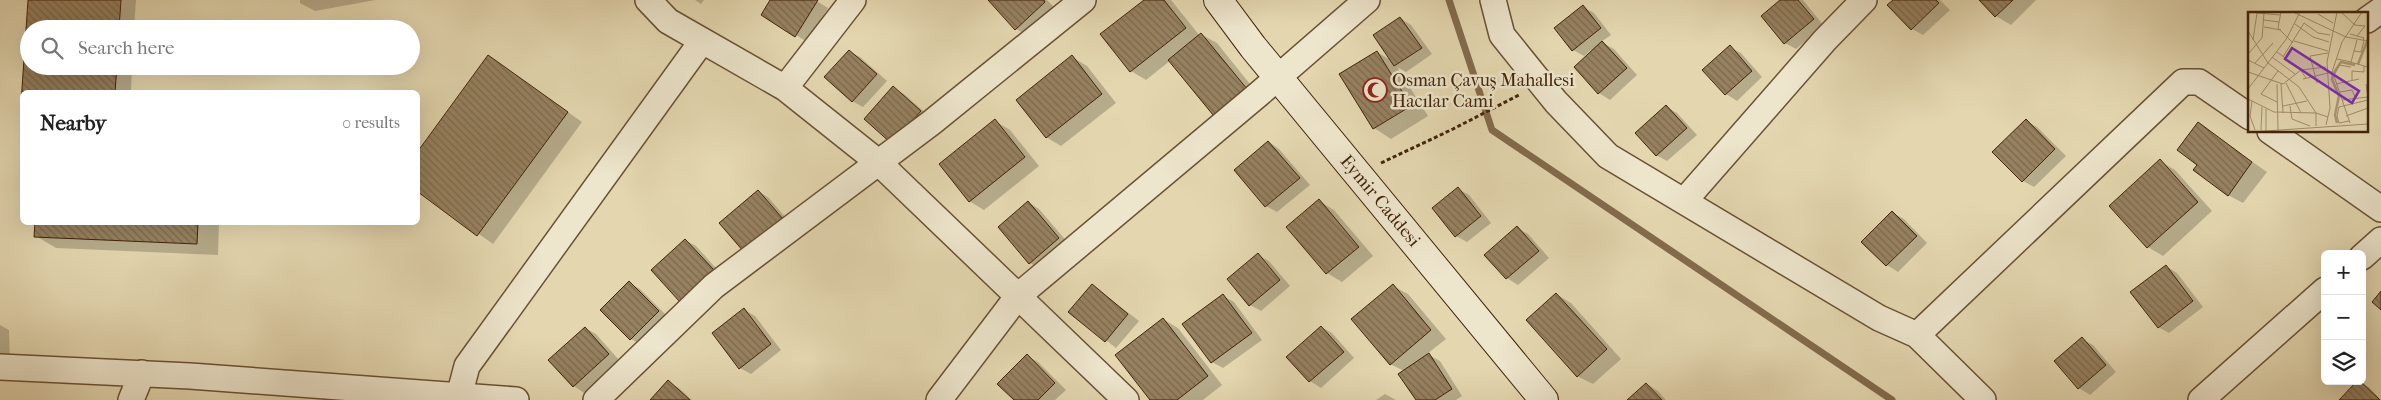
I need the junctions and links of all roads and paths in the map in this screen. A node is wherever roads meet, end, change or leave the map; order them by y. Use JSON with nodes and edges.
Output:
{"nodes":[{"id":1,"x":648,"y":0,"type":"edge"},
{"id":2,"x":853,"y":0,"type":"edge"},
{"id":3,"x":1083,"y":0,"type":"edge"},
{"id":4,"x":1218,"y":0,"type":"edge"},
{"id":5,"x":1367,"y":0,"type":"edge"},
{"id":6,"x":1493,"y":0,"type":"edge"},
{"id":7,"x":1864,"y":0,"type":"edge"},
{"id":8,"x":2381,"y":10,"type":"edge"},
{"id":9,"x":2368,"y":19,"type":"edge"},
{"id":10,"x":702,"y":41,"type":"junction"},
{"id":11,"x":1278,"y":78,"type":"junction"},
{"id":12,"x":785,"y":88,"type":"junction"},
{"id":13,"x":1501,"y":105,"type":"dead end"},
{"id":14,"x":2247,"y":112,"type":"edge"},
{"id":15,"x":2271,"y":132,"type":"edge"},
{"id":16,"x":878,"y":162,"type":"junction"},
{"id":17,"x":1361,"y":178,"type":"junction"},
{"id":18,"x":1685,"y":200,"type":"junction"},
{"id":19,"x":2381,"y":209,"type":"edge"},
{"id":20,"x":2381,"y":240,"type":"edge"},
{"id":21,"x":2366,"y":253,"type":"edge"},
{"id":22,"x":2321,"y":294,"type":"edge"},
{"id":23,"x":1018,"y":296,"type":"junction"},
{"id":24,"x":1917,"y":335,"type":"junction"},
{"id":25,"x":0,"y":367,"type":"edge"},
{"id":26,"x":142,"y":374,"type":"junction"},
{"id":27,"x":458,"y":396,"type":"junction"},
{"id":28,"x":131,"y":400,"type":"edge"},
{"id":29,"x":516,"y":400,"type":"edge"},
{"id":30,"x":596,"y":400,"type":"edge"},
{"id":31,"x":939,"y":400,"type":"edge"},
{"id":32,"x":1126,"y":400,"type":"edge"},
{"id":33,"x":1544,"y":400,"type":"edge"},
{"id":34,"x":1983,"y":400,"type":"edge"},
{"id":35,"x":2200,"y":400,"type":"edge"}],
"edges":[{"from":1,"to":10,"type":"street"},
{"from":2,"to":12,"type":"street"},
{"from":3,"to":16,"type":"street"},
{"from":4,"to":11,"type":"main road","name":"Eymir Caddesi"},
{"from":5,"to":11,"type":"street"},
{"from":6,"to":18,"type":"street"},
{"from":7,"to":18,"type":"street"},
{"from":8,"to":9,"type":"street"},
{"from":10,"to":12,"type":"street"},
{"from":10,"to":27,"type":"street"},
{"from":11,"to":17,"type":"main road","name":"Eymir Caddesi"},
{"from":11,"to":23,"type":"street"},
{"from":12,"to":16,"type":"street"},
{"from":13,"to":17,"type":"path"},
{"from":14,"to":24,"type":"street"},
{"from":15,"to":19,"type":"street"},
{"from":16,"to":23,"type":"street"},
{"from":16,"to":30,"type":"street"},
{"from":17,"to":33,"type":"main road","name":"Eymir Caddesi"},
{"from":18,"to":24,"type":"street"},
{"from":20,"to":21,"type":"street"},
{"from":22,"to":35,"type":"street"},
{"from":23,"to":31,"type":"street"},
{"from":23,"to":32,"type":"street"},
{"from":24,"to":34,"type":"street"},
{"from":25,"to":26,"type":"street"},
{"from":26,"to":27,"type":"street"},
{"from":26,"to":28,"type":"street"},
{"from":27,"to":29,"type":"street"}]}
